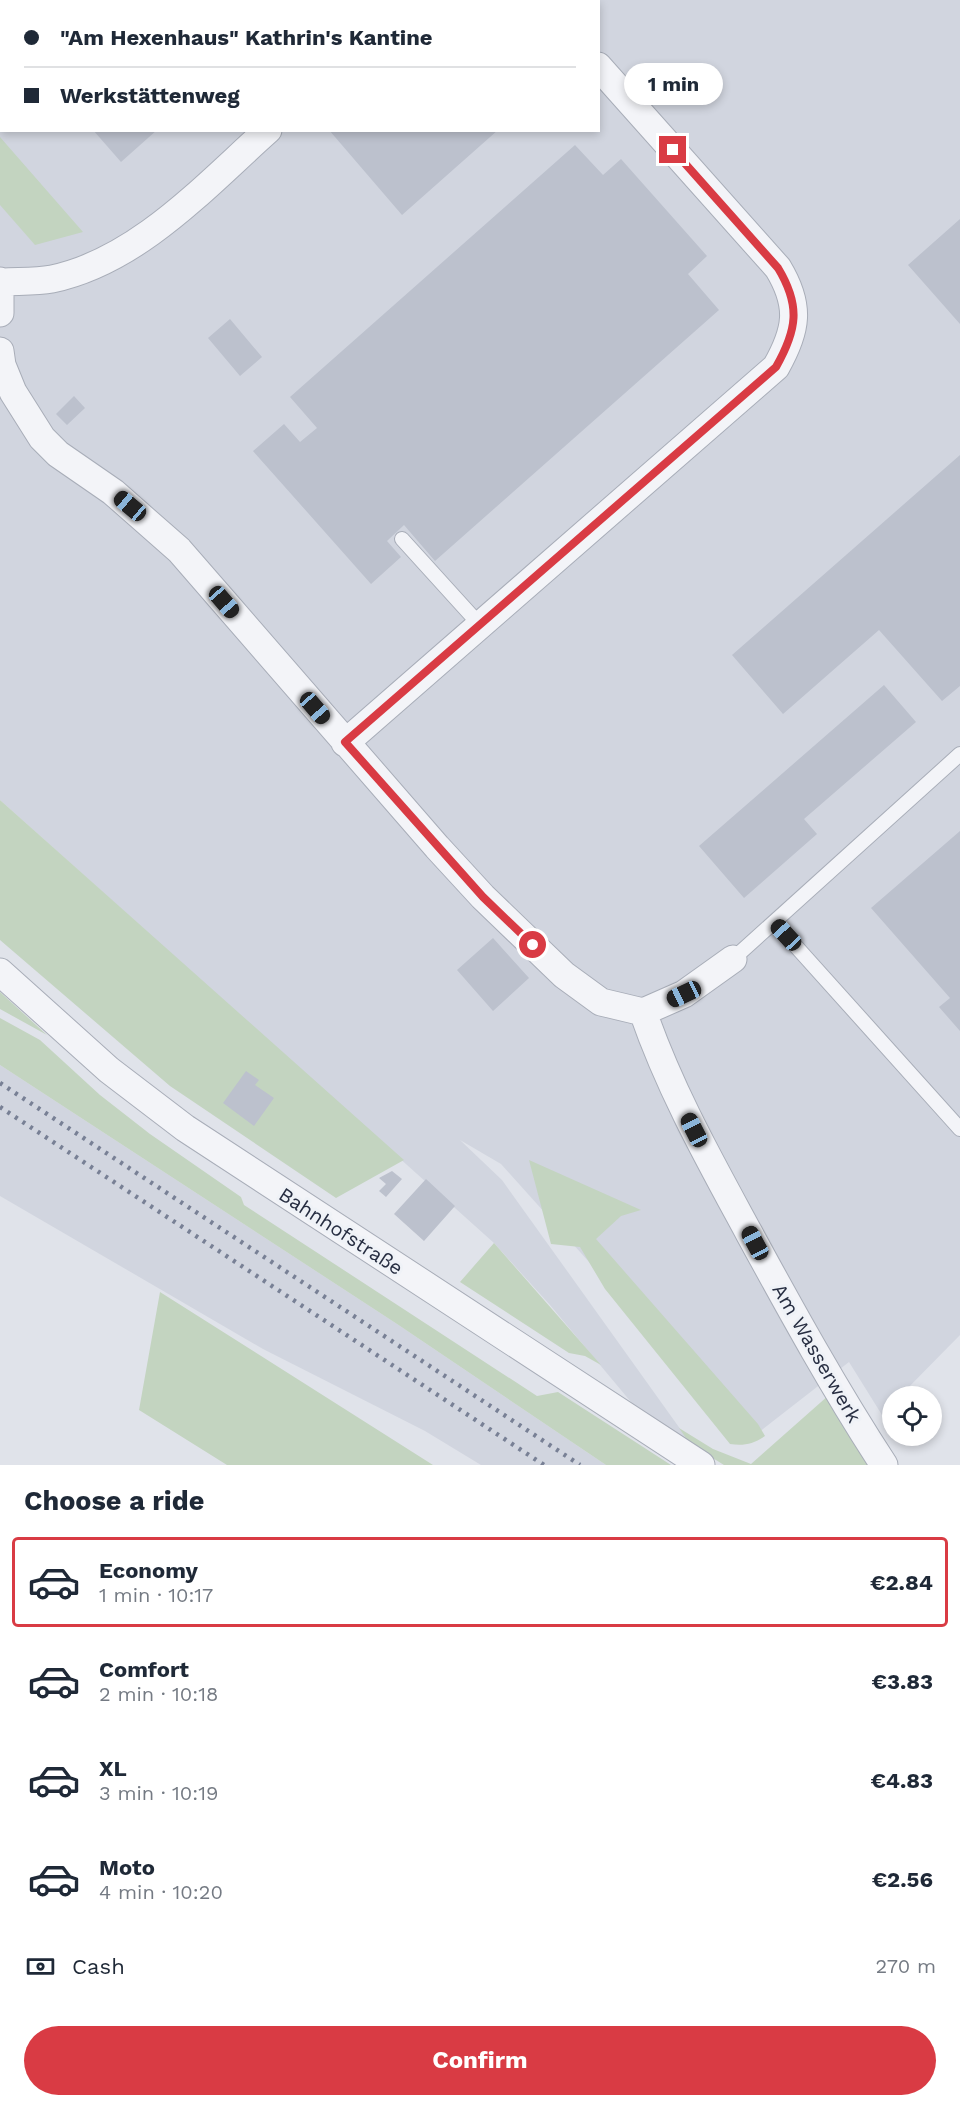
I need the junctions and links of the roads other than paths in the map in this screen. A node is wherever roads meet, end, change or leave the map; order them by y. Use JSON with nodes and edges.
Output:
{"nodes":[{"id":1,"x":600,"y":68,"type":"edge"},
{"id":2,"x":266,"y":132,"type":"edge"},
{"id":3,"x":1,"y":281,"type":"edge"},
{"id":4,"x":0,"y":314,"type":"edge"},
{"id":5,"x":0,"y":351,"type":"edge"},
{"id":6,"x":402,"y":539,"type":"dead end"},
{"id":7,"x":480,"y":625,"type":"junction"},
{"id":8,"x":345,"y":742,"type":"junction"},
{"id":9,"x":960,"y":754,"type":"edge"},
{"id":10,"x":775,"y":923,"type":"junction"},
{"id":11,"x":733,"y":959,"type":"joint"},
{"id":12,"x":0,"y":972,"type":"edge"},
{"id":13,"x":643,"y":1012,"type":"junction"},
{"id":14,"x":960,"y":1129,"type":"edge"},
{"id":15,"x":701,"y":1465,"type":"edge"},
{"id":16,"x":884,"y":1465,"type":"edge"}],
"edges":[{"from":1,"to":7,"type":"street"},
{"from":2,"to":3,"type":"street"},
{"from":3,"to":4,"type":"street"},
{"from":5,"to":8,"type":"street"},
{"from":6,"to":7,"type":"lane"},
{"from":7,"to":8,"type":"street"},
{"from":8,"to":13,"type":"street"},
{"from":9,"to":10,"type":"lane"},
{"from":10,"to":11,"type":"lane"},
{"from":10,"to":14,"type":"lane"},
{"from":11,"to":13,"type":"street"},
{"from":12,"to":15,"type":"street","name":"Bahnhofstraße"},
{"from":13,"to":16,"type":"street","name":"Am Wasserwerk"}]}
